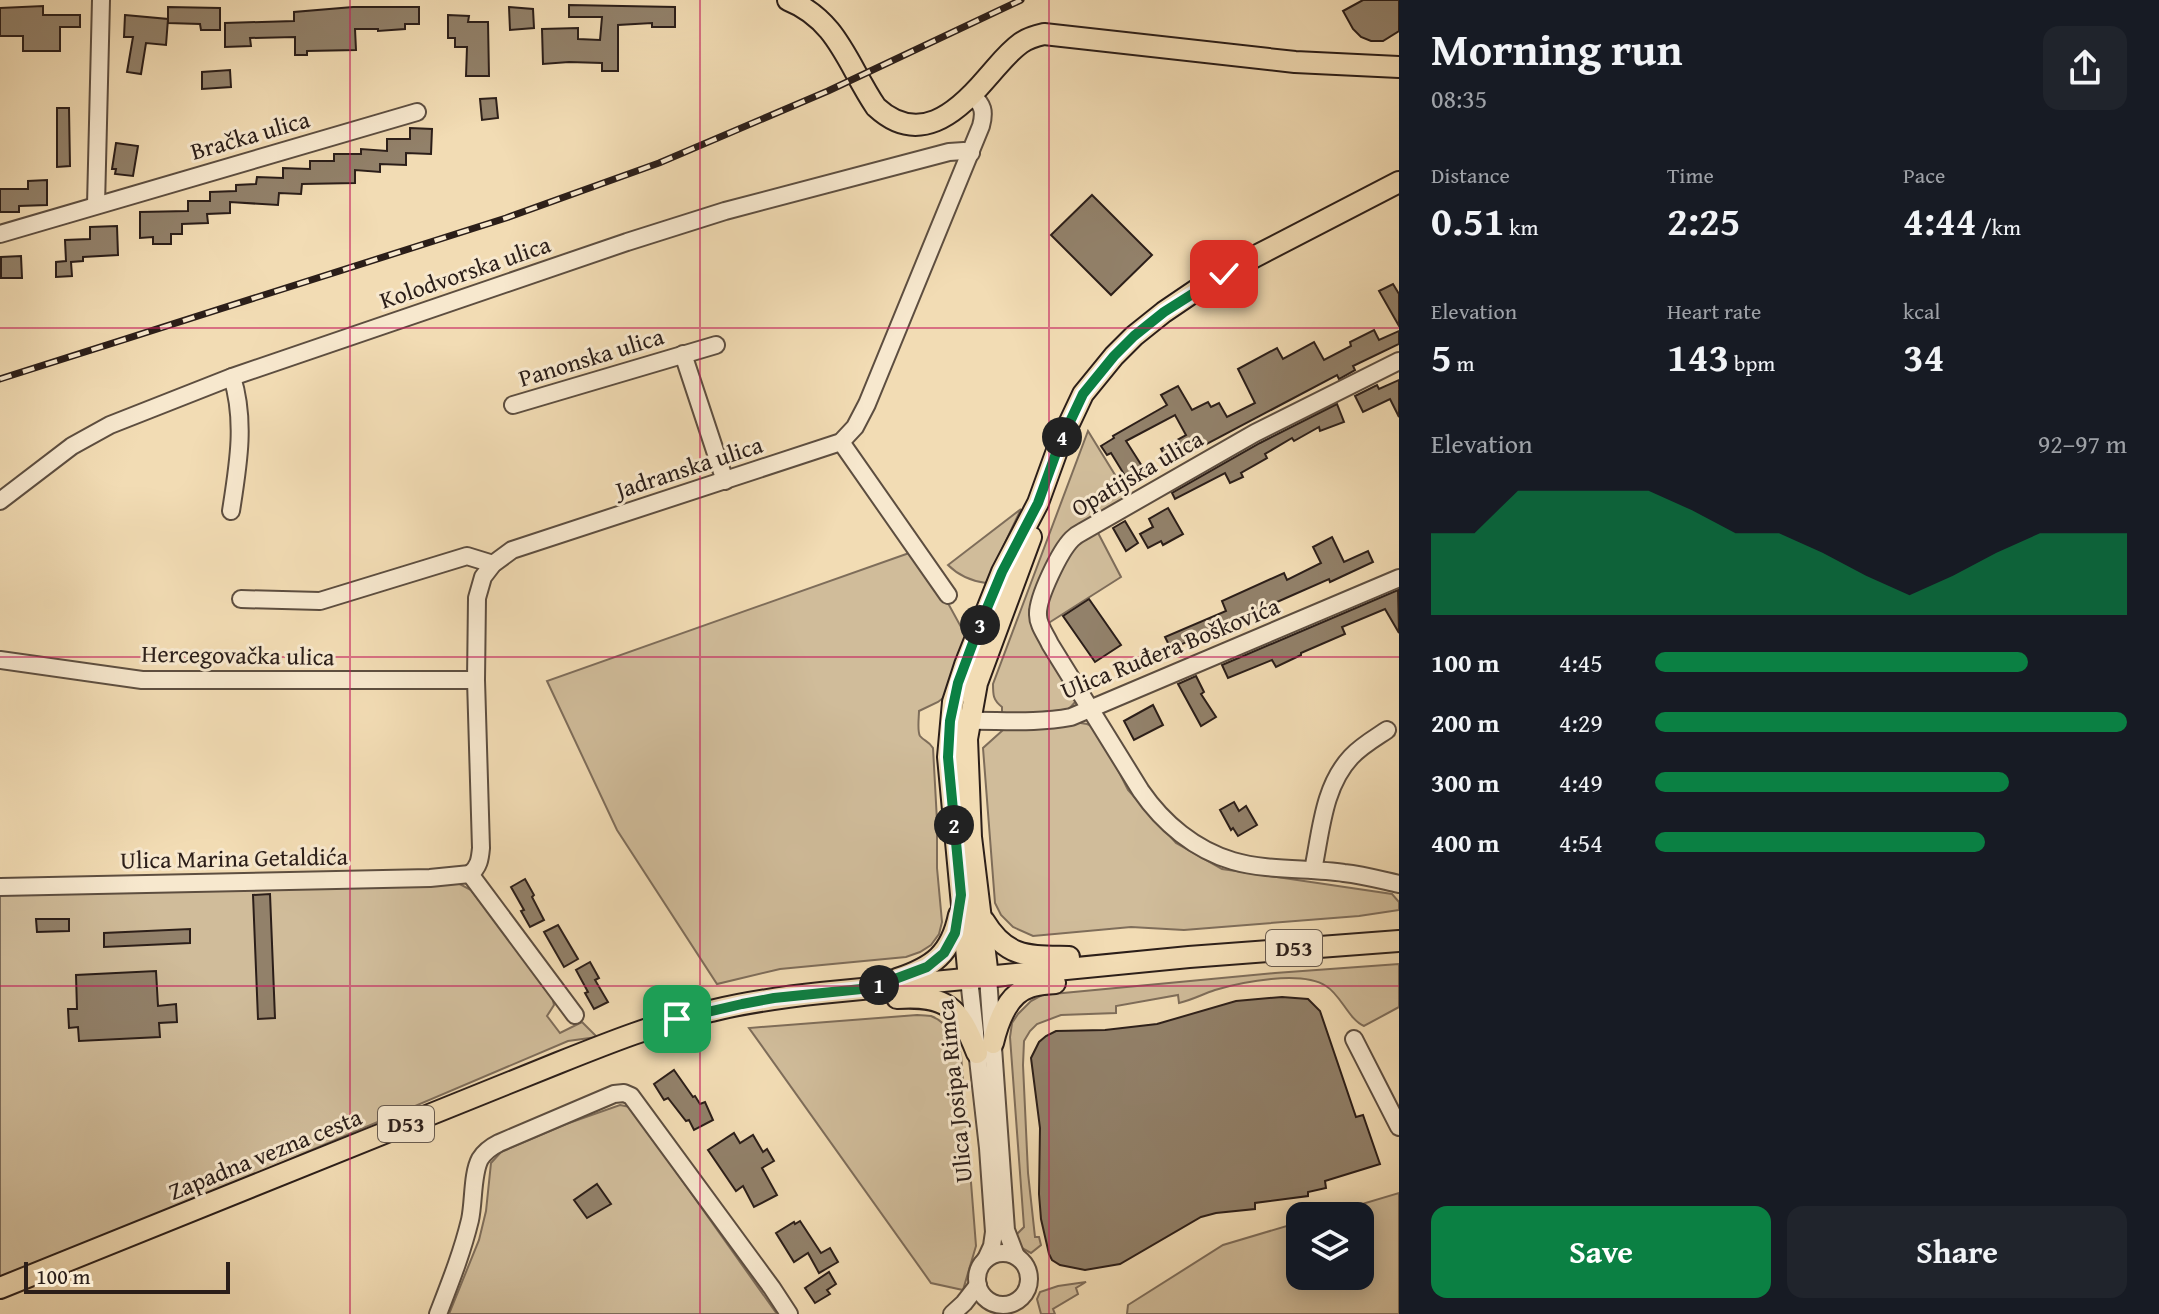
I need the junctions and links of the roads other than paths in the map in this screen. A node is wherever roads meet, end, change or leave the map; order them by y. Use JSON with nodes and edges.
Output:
{"nodes":[{"id":1,"x":101,"y":0,"type":"edge"},
{"id":2,"x":788,"y":0,"type":"edge"},
{"id":3,"x":1399,"y":67,"type":"edge"},
{"id":4,"x":972,"y":95,"type":"junction"},
{"id":5,"x":417,"y":112,"type":"dead end"},
{"id":6,"x":971,"y":153,"type":"junction"},
{"id":7,"x":1399,"y":182,"type":"edge"},
{"id":8,"x":1399,"y":196,"type":"edge"},
{"id":9,"x":96,"y":205,"type":"junction"},
{"id":10,"x":1308,"y":231,"type":"junction"},
{"id":11,"x":0,"y":234,"type":"edge"},
{"id":12,"x":716,"y":345,"type":"dead end"},
{"id":13,"x":683,"y":354,"type":"junction"},
{"id":14,"x":1399,"y":361,"type":"edge"},
{"id":15,"x":232,"y":377,"type":"junction"},
{"id":16,"x":513,"y":405,"type":"dead end"},
{"id":17,"x":841,"y":442,"type":"junction"},
{"id":18,"x":725,"y":481,"type":"junction"},
{"id":19,"x":0,"y":501,"type":"edge"},
{"id":20,"x":231,"y":511,"type":"dead end"},
{"id":21,"x":493,"y":564,"type":"junction"},
{"id":22,"x":1399,"y":578,"type":"edge"},
{"id":23,"x":948,"y":595,"type":"dead end"},
{"id":24,"x":241,"y":599,"type":"dead end"},
{"id":25,"x":0,"y":660,"type":"edge"},
{"id":26,"x":476,"y":680,"type":"junction"},
{"id":27,"x":1092,"y":710,"type":"junction"},
{"id":28,"x":960,"y":721,"type":"junction"},
{"id":29,"x":1387,"y":730,"type":"dead end"},
{"id":30,"x":1313,"y":870,"type":"junction"},
{"id":31,"x":470,"y":874,"type":"junction"},
{"id":32,"x":1399,"y":884,"type":"edge"},
{"id":33,"x":0,"y":887,"type":"edge"},
{"id":34,"x":961,"y":895,"type":"junction"},
{"id":35,"x":981,"y":917,"type":"junction"},
{"id":36,"x":1399,"y":941,"type":"edge"},
{"id":37,"x":1098,"y":966,"type":"junction"},
{"id":38,"x":978,"y":978,"type":"junction"},
{"id":39,"x":871,"y":988,"type":"junction"},
{"id":40,"x":821,"y":993,"type":"junction"},
{"id":41,"x":575,"y":1015,"type":"dead end"},
{"id":42,"x":1354,"y":1039,"type":"dead end"},
{"id":43,"x":985,"y":1048,"type":"junction"},
{"id":44,"x":1399,"y":1127,"type":"edge"},
{"id":45,"x":1016,"y":1256,"type":"junction"},
{"id":46,"x":986,"y":1259,"type":"junction"},
{"id":47,"x":978,"y":1285,"type":"junction"},
{"id":48,"x":0,"y":1288,"type":"edge"},
{"id":49,"x":995,"y":1304,"type":"junction"},
{"id":50,"x":438,"y":1314,"type":"edge"},
{"id":51,"x":789,"y":1314,"type":"edge"},
{"id":52,"x":952,"y":1314,"type":"edge"},
{"id":53,"x":967,"y":1314,"type":"edge"}],
"edges":[{"from":1,"to":9,"type":"street"},
{"from":2,"to":4,"type":"main road"},
{"from":3,"to":4,"type":"main road"},
{"from":4,"to":6,"type":"street"},
{"from":5,"to":9,"type":"street","name":"Bračka ulica"},
{"from":6,"to":15,"type":"street","name":"Kolodvorska ulica"},
{"from":6,"to":17,"type":"street"},
{"from":7,"to":10,"type":"main road","name":"Ulica Josipa Rimca"},
{"from":8,"to":10,"type":"main road","name":"Ulica Josipa Rimca"},
{"from":9,"to":11,"type":"street","name":"Bračka ulica"},
{"from":10,"to":28,"type":"main road","name":"Ulica Josipa Rimca"},
{"from":12,"to":13,"type":"street","name":"Panonska ulica"},
{"from":13,"to":16,"type":"street","name":"Panonska ulica"},
{"from":13,"to":18,"type":"street","name":"Panonska ulica"},
{"from":14,"to":27,"type":"street","name":"Opatijska ulica"},
{"from":15,"to":19,"type":"street","name":"Kolodvorska ulica"},
{"from":15,"to":20,"type":"street"},
{"from":17,"to":18,"type":"street","name":"Jadranska ulica"},
{"from":17,"to":23,"type":"street"},
{"from":18,"to":21,"type":"street","name":"Jadranska ulica"},
{"from":21,"to":24,"type":"street"},
{"from":21,"to":26,"type":"street"},
{"from":22,"to":27,"type":"street","name":"Ulica Ruđera Boškovića"},
{"from":25,"to":26,"type":"street","name":"Hercegovačka ulica"},
{"from":26,"to":31,"type":"street"},
{"from":27,"to":28,"type":"street","name":"Ulica Ruđera Boškovića"},
{"from":27,"to":30,"type":"street"},
{"from":28,"to":34,"type":"main road","name":"Ulica Josipa Rimca"},
{"from":28,"to":35,"type":"main road","name":"Ulica Josipa Rimca"},
{"from":29,"to":30,"type":"street"},
{"from":30,"to":32,"type":"street"},
{"from":31,"to":33,"type":"street","name":"Ulica Marina Getaldića"},
{"from":31,"to":41,"type":"street"},
{"from":34,"to":38,"type":"main road","name":"Ulica Josipa Rimca"},
{"from":34,"to":39,"type":"main road"},
{"from":35,"to":37,"type":"main road"},
{"from":35,"to":38,"type":"main road","name":"Ulica Josipa Rimca"},
{"from":36,"to":37,"type":"main road","number":"D53"},
{"from":37,"to":38,"type":"main road","number":"D53"},
{"from":37,"to":43,"type":"main road"},
{"from":38,"to":39,"type":"main road","name":"Zapadna vezna cesta","number":"D53"},
{"from":38,"to":43,"type":"street","name":"Ulica Josipa Rimca"},
{"from":39,"to":40,"type":"main road","name":"Zapadna vezna cesta","number":"D53"},
{"from":40,"to":43,"type":"main road"},
{"from":40,"to":48,"type":"main road","name":"Zapadna vezna cesta","number":"D53"},
{"from":42,"to":44,"type":"street"},
{"from":43,"to":45,"type":"street","name":"Ulica Josipa Rimca"},
{"from":43,"to":46,"type":"street","name":"Ulica Josipa Rimca"},
{"from":45,"to":46,"type":"street"},
{"from":45,"to":49,"type":"street","name":"Ulica Josipa Rimca"},
{"from":46,"to":47,"type":"street","name":"Ulica Josipa Rimca"},
{"from":47,"to":49,"type":"street"},
{"from":47,"to":52,"type":"street","name":"Ulica Josipa Rimca"},
{"from":49,"to":53,"type":"street","name":"Ulica Josipa Rimca"},
{"from":50,"to":51,"type":"street"}]}
